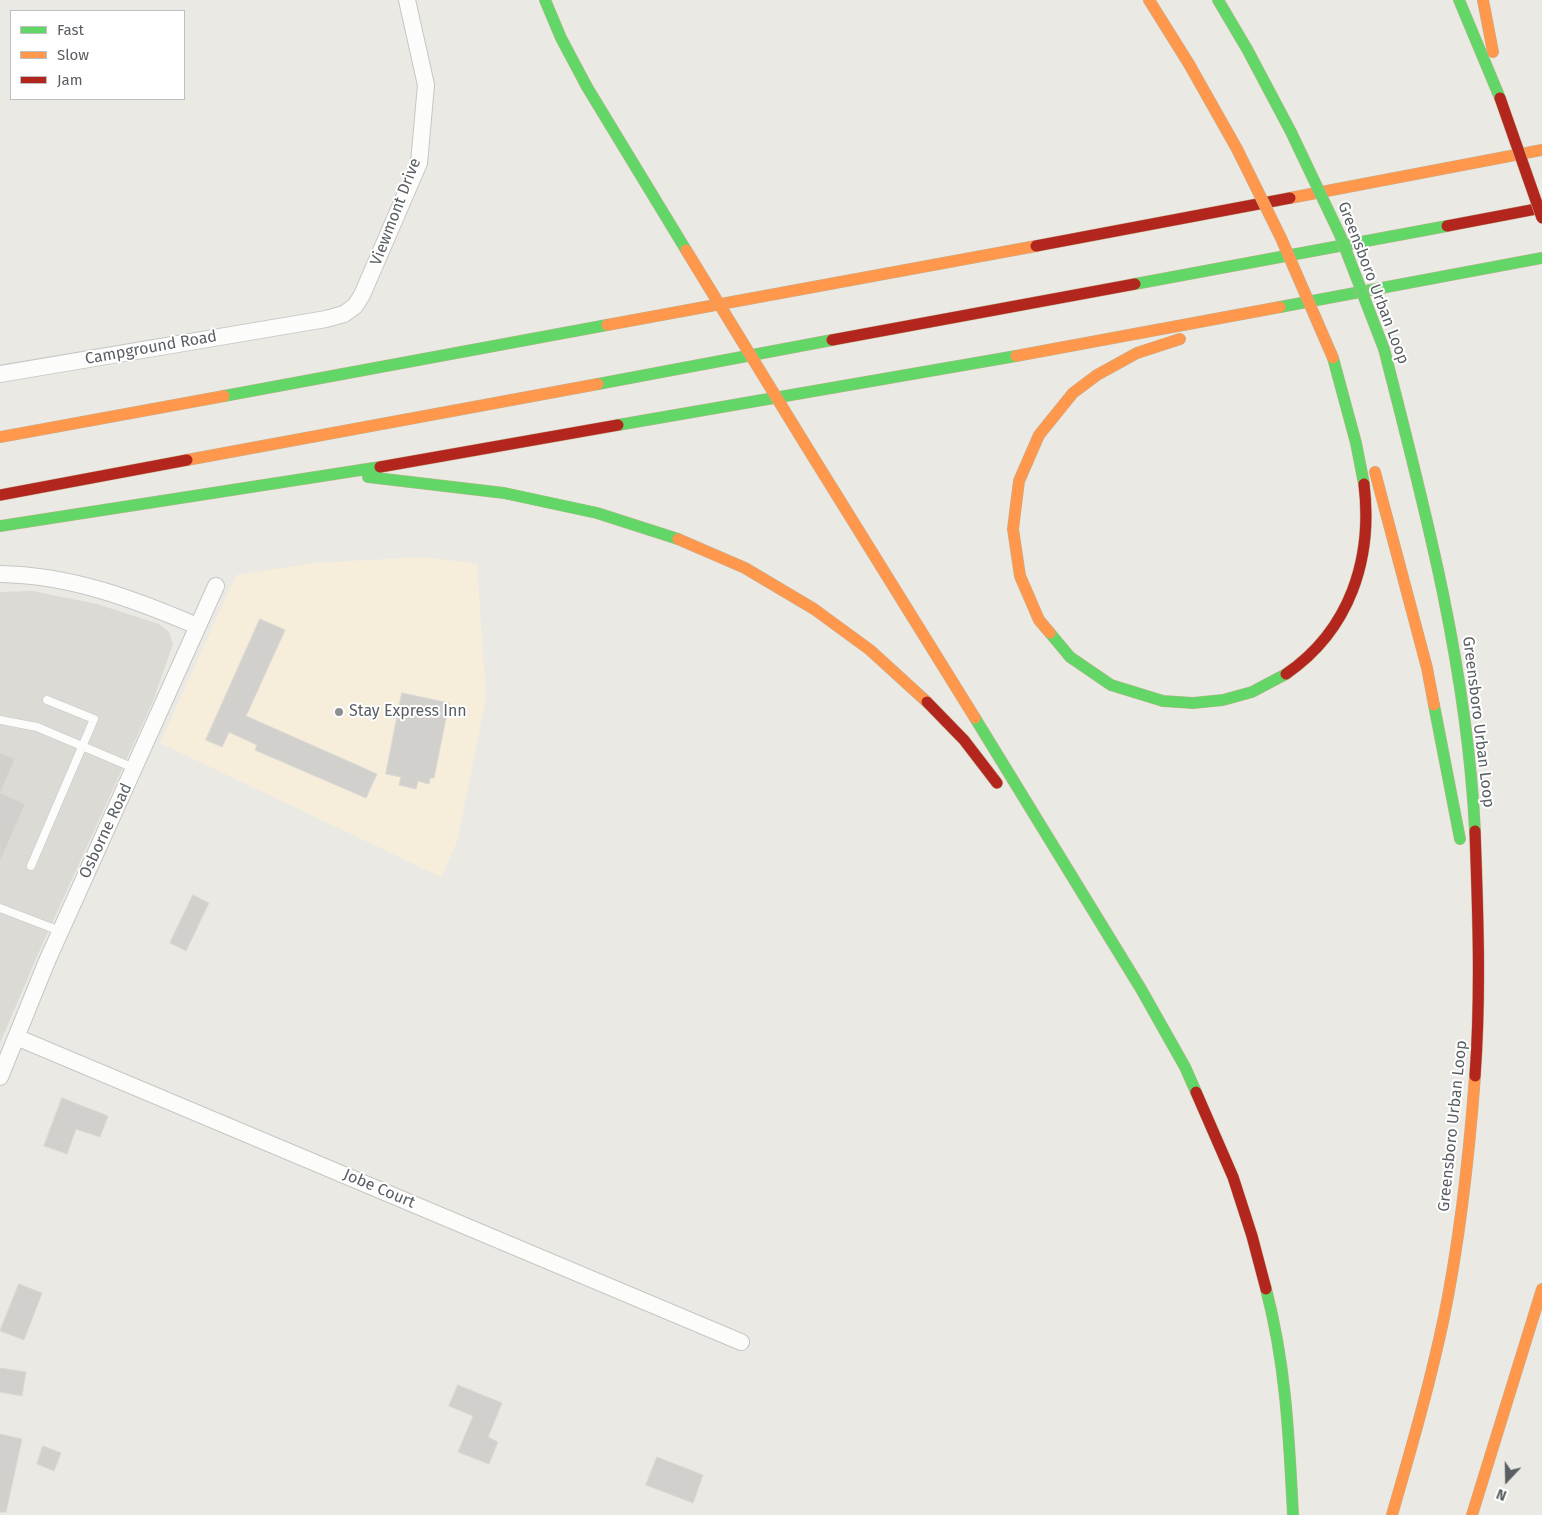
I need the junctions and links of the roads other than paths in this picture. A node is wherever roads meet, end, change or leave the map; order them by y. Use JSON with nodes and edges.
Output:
{"nodes":[{"id":1,"x":406,"y":0,"type":"edge"},
{"id":2,"x":545,"y":0,"type":"edge"},
{"id":3,"x":1149,"y":0,"type":"edge"},
{"id":4,"x":1218,"y":0,"type":"edge"},
{"id":5,"x":1459,"y":0,"type":"edge"},
{"id":6,"x":1484,"y":0,"type":"edge"},
{"id":7,"x":1500,"y":98,"type":"junction"},
{"id":8,"x":1542,"y":150,"type":"edge"},
{"id":9,"x":1542,"y":208,"type":"edge"},
{"id":10,"x":1542,"y":218,"type":"edge"},
{"id":11,"x":1542,"y":258,"type":"edge"},
{"id":12,"x":1246,"y":313,"type":"junction"},
{"id":13,"x":302,"y":322,"type":"joint"},
{"id":14,"x":1221,"y":330,"type":"dead end"},
{"id":15,"x":1194,"y":336,"type":"dead end"},
{"id":16,"x":1333,"y":358,"type":"junction"},
{"id":17,"x":0,"y":374,"type":"edge"},
{"id":18,"x":0,"y":437,"type":"edge"},
{"id":19,"x":1368,"y":444,"type":"dead end"},
{"id":20,"x":1373,"y":463,"type":"dead end"},
{"id":21,"x":339,"y":474,"type":"junction"},
{"id":22,"x":0,"y":495,"type":"edge"},
{"id":23,"x":0,"y":526,"type":"edge"},
{"id":24,"x":0,"y":574,"type":"edge"},
{"id":25,"x":216,"y":586,"type":"dead end"},
{"id":26,"x":198,"y":626,"type":"junction"},
{"id":27,"x":46,"y":700,"type":"dead end"},
{"id":28,"x":0,"y":720,"type":"edge"},
{"id":29,"x":83,"y":745,"type":"junction"},
{"id":30,"x":134,"y":768,"type":"junction"},
{"id":31,"x":1004,"y":793,"type":"dead end"},
{"id":32,"x":1026,"y":824,"type":"dead end"},
{"id":33,"x":31,"y":866,"type":"dead end"},
{"id":34,"x":1067,"y":867,"type":"junction"},
{"id":35,"x":0,"y":908,"type":"edge"},
{"id":36,"x":60,"y":931,"type":"junction"},
{"id":37,"x":1479,"y":936,"type":"junction"},
{"id":38,"x":16,"y":1037,"type":"junction"},
{"id":39,"x":3,"y":1059,"type":"edge"},
{"id":40,"x":0,"y":1077,"type":"edge"},
{"id":41,"x":1542,"y":1289,"type":"edge"},
{"id":42,"x":741,"y":1342,"type":"dead end"},
{"id":43,"x":1509,"y":1433,"type":"dead end"},
{"id":44,"x":1476,"y":1502,"type":"junction"},
{"id":45,"x":1293,"y":1515,"type":"edge"},
{"id":46,"x":1392,"y":1515,"type":"edge"},
{"id":47,"x":1472,"y":1515,"type":"edge"}],
"edges":[{"from":1,"to":13,"type":"street","name":"Viewmont Drive"},
{"from":2,"to":34,"type":"highway","bridge":true},
{"from":3,"to":16,"type":"highway","bridge":true},
{"from":4,"to":37,"type":"highway","name":"Greensboro Urban Loop","bridge":true},
{"from":5,"to":7,"type":"highway"},
{"from":6,"to":7,"type":"highway"},
{"from":7,"to":10,"type":"highway","bridge":true},
{"from":8,"to":18,"type":"highway"},
{"from":9,"to":22,"type":"highway"},
{"from":11,"to":12,"type":"highway"},
{"from":12,"to":14,"type":"highway"},
{"from":12,"to":21,"type":"highway"},
{"from":13,"to":17,"type":"street","name":"Campground Road"},
{"from":15,"to":16,"type":"highway"},
{"from":16,"to":19,"type":"highway"},
{"from":20,"to":37,"type":"highway"},
{"from":21,"to":23,"type":"highway"},
{"from":21,"to":31,"type":"highway"},
{"from":24,"to":26,"type":"street"},
{"from":25,"to":26,"type":"street","name":"Osborne Road"},
{"from":26,"to":30,"type":"street","name":"Osborne Road"},
{"from":27,"to":29,"type":"lane"},
{"from":28,"to":29,"type":"lane"},
{"from":29,"to":30,"type":"lane"},
{"from":29,"to":33,"type":"lane"},
{"from":30,"to":36,"type":"street","name":"Osborne Road"},
{"from":32,"to":34,"type":"highway"},
{"from":34,"to":45,"type":"highway"},
{"from":35,"to":36,"type":"lane"},
{"from":36,"to":38,"type":"street","name":"Osborne Road"},
{"from":37,"to":46,"type":"highway","name":"Greensboro Urban Loop"},
{"from":38,"to":39,"type":"street","name":"Osborne Road"},
{"from":38,"to":42,"type":"street","name":"Jobe Court"},
{"from":39,"to":40,"type":"street","name":"Osborne Road"},
{"from":41,"to":44,"type":"highway"},
{"from":43,"to":44,"type":"highway"},
{"from":44,"to":47,"type":"highway"}]}
